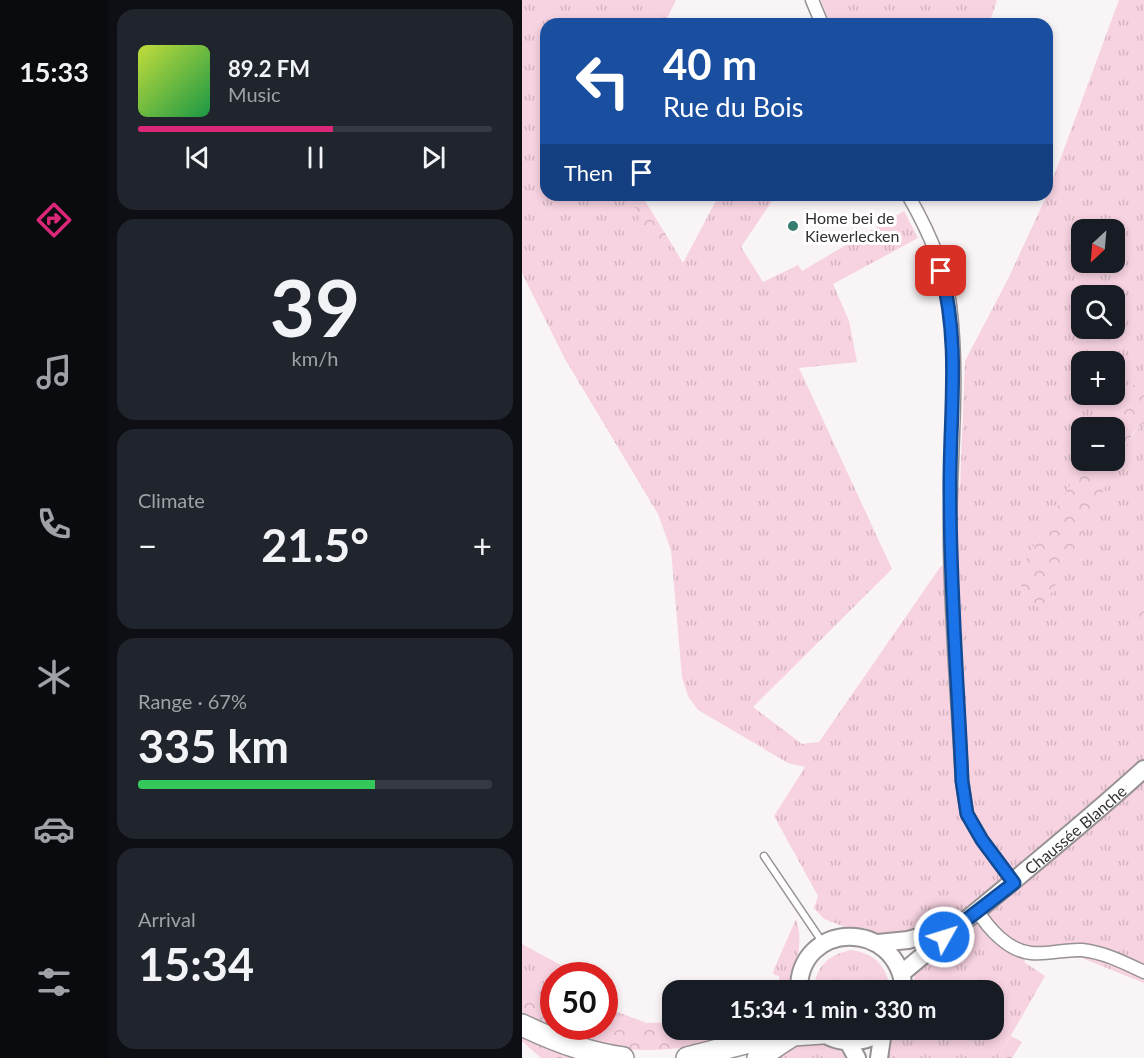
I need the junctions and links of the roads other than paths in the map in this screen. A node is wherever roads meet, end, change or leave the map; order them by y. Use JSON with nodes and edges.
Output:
{"nodes":[{"id":1,"x":812,"y":0,"type":"edge"},
{"id":2,"x":820,"y":18,"type":"edge"},
{"id":3,"x":911,"y":201,"type":"edge"},
{"id":4,"x":1144,"y":769,"type":"edge"},
{"id":5,"x":764,"y":856,"type":"dead end"},
{"id":6,"x":1014,"y":883,"type":"junction"},
{"id":7,"x":977,"y":910,"type":"junction"},
{"id":8,"x":957,"y":926,"type":"junction"},
{"id":9,"x":878,"y":943,"type":"junction"},
{"id":10,"x":824,"y":944,"type":"junction"},
{"id":11,"x":1144,"y":972,"type":"edge"},
{"id":12,"x":801,"y":980,"type":"edge"},
{"id":13,"x":902,"y":980,"type":"edge"},
{"id":14,"x":905,"y":980,"type":"edge"},
{"id":15,"x":522,"y":1025,"type":"edge"},
{"id":16,"x":756,"y":1040,"type":"edge"},
{"id":17,"x":785,"y":1040,"type":"edge"},
{"id":18,"x":843,"y":1040,"type":"edge"},
{"id":19,"x":862,"y":1040,"type":"edge"},
{"id":20,"x":882,"y":1040,"type":"edge"},
{"id":21,"x":848,"y":1042,"type":"junction"},
{"id":22,"x":623,"y":1058,"type":"edge"},
{"id":23,"x":687,"y":1058,"type":"edge"},
{"id":24,"x":758,"y":1058,"type":"edge"},
{"id":25,"x":857,"y":1058,"type":"edge"},
{"id":26,"x":879,"y":1058,"type":"edge"}],
"edges":[{"from":1,"to":2,"type":"street"},
{"from":3,"to":6,"type":"street"},
{"from":4,"to":6,"type":"main road","name":"Chaussée Blanche"},
{"from":5,"to":10,"type":"lane"},
{"from":6,"to":7,"type":"main road","name":"Chaussée Blanche"},
{"from":7,"to":8,"type":"main road","name":"Chaussée Blanche"},
{"from":7,"to":11,"type":"street"},
{"from":8,"to":9,"type":"main road"},
{"from":8,"to":14,"type":"main road","name":"Chaussée Blanche"},
{"from":9,"to":10,"type":"main road"},
{"from":9,"to":13,"type":"main road"},
{"from":10,"to":12,"type":"main road"},
{"from":15,"to":22,"type":"highway"},
{"from":16,"to":23,"type":"highway"},
{"from":17,"to":24,"type":"highway"},
{"from":18,"to":21,"type":"main road"},
{"from":19,"to":21,"type":"main road"},
{"from":20,"to":26,"type":"main road"},
{"from":21,"to":25,"type":"main road"}]}
